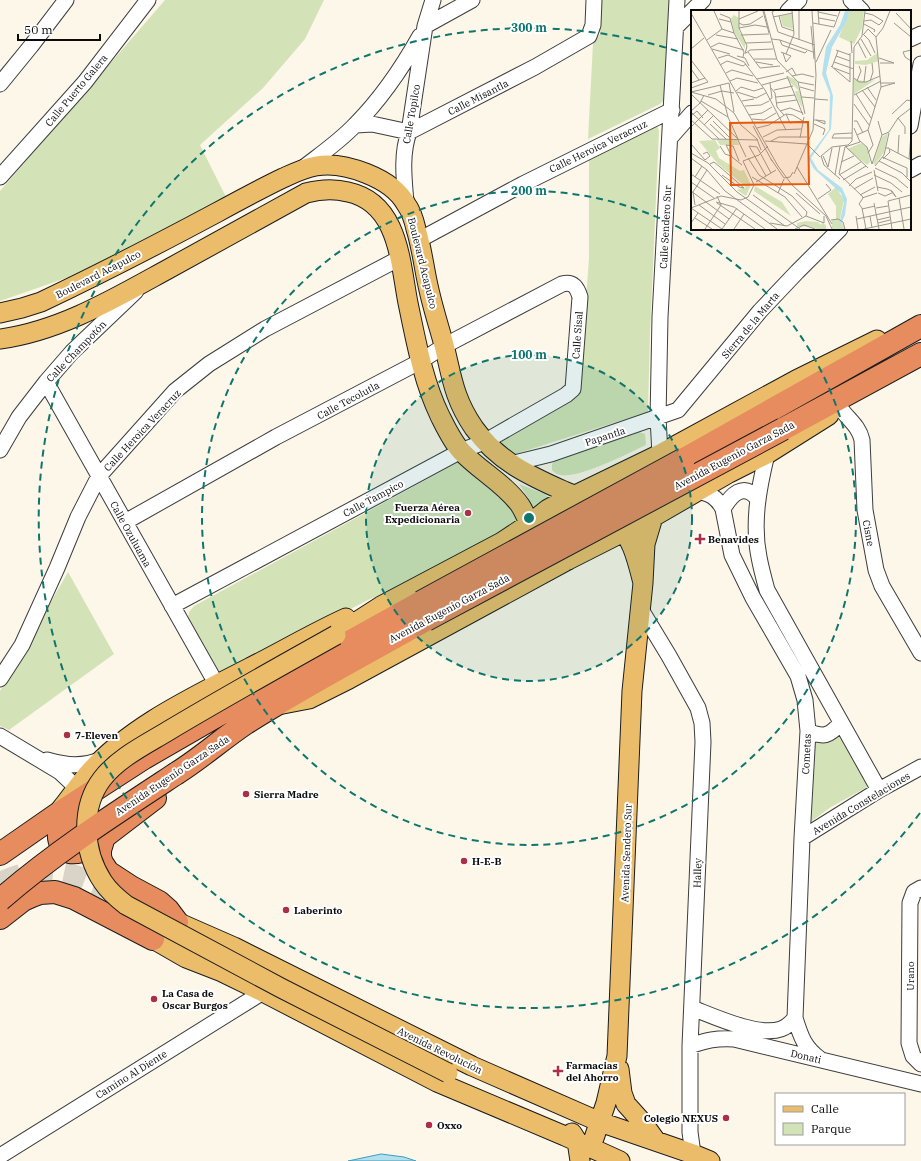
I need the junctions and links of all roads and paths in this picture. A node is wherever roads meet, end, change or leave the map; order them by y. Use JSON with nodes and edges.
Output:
{"nodes":[{"id":1,"x":66,"y":0,"type":"edge"},
{"id":2,"x":148,"y":0,"type":"edge"},
{"id":3,"x":433,"y":0,"type":"edge"},
{"id":4,"x":472,"y":0,"type":"edge"},
{"id":5,"x":594,"y":0,"type":"edge"},
{"id":6,"x":677,"y":0,"type":"edge"},
{"id":7,"x":703,"y":0,"type":"edge"},
{"id":8,"x":799,"y":0,"type":"edge"},
{"id":9,"x":851,"y":0,"type":"edge"},
{"id":10,"x":693,"y":10,"type":"edge"},
{"id":11,"x":789,"y":10,"type":"edge"},
{"id":12,"x":861,"y":10,"type":"edge"},
{"id":13,"x":691,"y":12,"type":"edge"},
{"id":14,"x":425,"y":26,"type":"junction"},
{"id":15,"x":676,"y":27,"type":"junction"},
{"id":16,"x":921,"y":34,"type":"edge"},
{"id":17,"x":911,"y":39,"type":"edge"},
{"id":18,"x":921,"y":64,"type":"edge"},
{"id":19,"x":0,"y":84,"type":"edge"},
{"id":20,"x":672,"y":110,"type":"junction"},
{"id":21,"x":691,"y":114,"type":"edge"},
{"id":22,"x":911,"y":120,"type":"edge"},
{"id":23,"x":356,"y":125,"type":"junction"},
{"id":24,"x":691,"y":125,"type":"edge"},
{"id":25,"x":409,"y":132,"type":"junction"},
{"id":26,"x":674,"y":133,"type":"junction"},
{"id":27,"x":336,"y":143,"type":"junction"},
{"id":28,"x":921,"y":164,"type":"edge"},
{"id":29,"x":339,"y":166,"type":"junction"},
{"id":30,"x":303,"y":169,"type":"junction"},
{"id":31,"x":911,"y":169,"type":"edge"},
{"id":32,"x":0,"y":177,"type":"edge"},
{"id":33,"x":353,"y":193,"type":"junction"},
{"id":34,"x":406,"y":202,"type":"junction"},
{"id":35,"x":839,"y":230,"type":"edge"},
{"id":36,"x":419,"y":240,"type":"junction"},
{"id":37,"x":400,"y":258,"type":"junction"},
{"id":38,"x":147,"y":280,"type":"junction"},
{"id":39,"x":573,"y":284,"type":"joint"},
{"id":40,"x":0,"y":312,"type":"edge"},
{"id":41,"x":914,"y":329,"type":"edge"},
{"id":42,"x":0,"y":339,"type":"edge"},
{"id":43,"x":444,"y":346,"type":"junction"},
{"id":44,"x":921,"y":354,"type":"edge"},
{"id":45,"x":421,"y":361,"type":"junction"},
{"id":46,"x":921,"y":366,"type":"edge"},
{"id":47,"x":46,"y":382,"type":"junction"},
{"id":48,"x":573,"y":389,"type":"joint"},
{"id":49,"x":840,"y":409,"type":"junction"},
{"id":50,"x":658,"y":418,"type":"junction"},
{"id":51,"x":484,"y":442,"type":"junction"},
{"id":52,"x":0,"y":450,"type":"edge"},
{"id":53,"x":461,"y":451,"type":"junction"},
{"id":54,"x":551,"y":454,"type":"junction"},
{"id":55,"x":767,"y":454,"type":"junction"},
{"id":56,"x":654,"y":457,"type":"junction"},
{"id":57,"x":510,"y":464,"type":"junction"},
{"id":58,"x":629,"y":470,"type":"junction"},
{"id":59,"x":99,"y":476,"type":"junction"},
{"id":60,"x":548,"y":484,"type":"junction"},
{"id":61,"x":696,"y":491,"type":"junction"},
{"id":62,"x":576,"y":496,"type":"junction"},
{"id":63,"x":757,"y":498,"type":"junction"},
{"id":64,"x":596,"y":506,"type":"junction"},
{"id":65,"x":723,"y":509,"type":"junction"},
{"id":66,"x":648,"y":519,"type":"junction"},
{"id":67,"x":125,"y":522,"type":"junction"},
{"id":68,"x":529,"y":524,"type":"junction"},
{"id":69,"x":624,"y":532,"type":"junction"},
{"id":70,"x":606,"y":540,"type":"junction"},
{"id":71,"x":502,"y":542,"type":"junction"},
{"id":72,"x":568,"y":560,"type":"junction"},
{"id":73,"x":643,"y":583,"type":"junction"},
{"id":74,"x":524,"y":584,"type":"junction"},
{"id":75,"x":172,"y":606,"type":"junction"},
{"id":76,"x":381,"y":606,"type":"junction"},
{"id":77,"x":640,"y":608,"type":"junction"},
{"id":78,"x":424,"y":611,"type":"junction"},
{"id":79,"x":921,"y":654,"type":"edge"},
{"id":80,"x":0,"y":678,"type":"edge"},
{"id":81,"x":217,"y":685,"type":"junction"},
{"id":82,"x":275,"y":705,"type":"junction"},
{"id":83,"x":841,"y":723,"type":"junction"},
{"id":84,"x":808,"y":731,"type":"junction"},
{"id":85,"x":0,"y":736,"type":"edge"},
{"id":86,"x":182,"y":736,"type":"junction"},
{"id":87,"x":39,"y":758,"type":"junction"},
{"id":88,"x":103,"y":759,"type":"junction"},
{"id":89,"x":921,"y":767,"type":"edge"},
{"id":90,"x":181,"y":770,"type":"junction"},
{"id":91,"x":77,"y":788,"type":"junction"},
{"id":92,"x":879,"y":790,"type":"junction"},
{"id":93,"x":59,"y":813,"type":"junction"},
{"id":94,"x":104,"y":837,"type":"junction"},
{"id":95,"x":802,"y":838,"type":"junction"},
{"id":96,"x":0,"y":854,"type":"edge"},
{"id":97,"x":921,"y":888,"type":"edge"},
{"id":98,"x":130,"y":899,"type":"tunnel mouth"},
{"id":99,"x":0,"y":900,"type":"edge"},
{"id":100,"x":0,"y":918,"type":"edge"},
{"id":101,"x":177,"y":922,"type":"junction"},
{"id":102,"x":203,"y":934,"type":"junction"},
{"id":103,"x":152,"y":939,"type":"joint"},
{"id":104,"x":234,"y":947,"type":"junction"},
{"id":105,"x":186,"y":958,"type":"junction"},
{"id":106,"x":222,"y":972,"type":"junction"},
{"id":107,"x":263,"y":992,"type":"junction"},
{"id":108,"x":692,"y":1008,"type":"junction"},
{"id":109,"x":796,"y":1018,"type":"junction"},
{"id":110,"x":690,"y":1046,"type":"junction"},
{"id":111,"x":617,"y":1056,"type":"junction"},
{"id":112,"x":820,"y":1059,"type":"junction"},
{"id":113,"x":921,"y":1064,"type":"edge"},
{"id":114,"x":921,"y":1084,"type":"edge"},
{"id":115,"x":656,"y":1141,"type":"junction"},
{"id":116,"x":588,"y":1147,"type":"edge"},
{"id":117,"x":0,"y":1156,"type":"edge"},
{"id":118,"x":702,"y":1157,"type":"edge"},
{"id":119,"x":617,"y":1160,"type":"edge"}],
"edges":[{"from":1,"to":19,"type":"street"},
{"from":2,"to":32,"type":"street","name":"Calle Puerto Galera"},
{"from":3,"to":14,"type":"street","name":"Calle Topilco"},
{"from":4,"to":14,"type":"street"},
{"from":5,"to":25,"type":"street","name":"Calle Misantla"},
{"from":6,"to":15,"type":"street","name":"Calle Sendero Sur"},
{"from":7,"to":10,"type":"street"},
{"from":8,"to":11,"type":"street"},
{"from":9,"to":12,"type":"street"},
{"from":13,"to":15,"type":"street"},
{"from":14,"to":23,"type":"street","name":"Calle Topilco"},
{"from":14,"to":25,"type":"street","name":"Calle Topilco"},
{"from":15,"to":20,"type":"street","name":"Calle Sendero Sur"},
{"from":16,"to":17,"type":"street"},
{"from":18,"to":22,"type":"street"},
{"from":20,"to":26,"type":"street","name":"Calle Sendero Sur"},
{"from":20,"to":36,"type":"street","name":"Calle Heroica Veracruz"},
{"from":21,"to":26,"type":"street"},
{"from":23,"to":25,"type":"street"},
{"from":23,"to":27,"type":"street","name":"Calle Topilco"},
{"from":24,"to":26,"type":"street"},
{"from":25,"to":34,"type":"street","name":"Calle Topilco"},
{"from":26,"to":50,"type":"street","name":"Calle Sendero Sur"},
{"from":27,"to":29,"type":"street"},
{"from":27,"to":30,"type":"street","name":"Calle Topilco"},
{"from":28,"to":31,"type":"street"},
{"from":29,"to":30,"type":"main road","name":"Boulevard Acapulco"},
{"from":29,"to":33,"type":"main road"},
{"from":29,"to":34,"type":"main road","name":"Boulevard Acapulco"},
{"from":30,"to":40,"type":"main road","name":"Boulevard Acapulco"},
{"from":33,"to":37,"type":"main road","name":"Boulevard Acapulco"},
{"from":33,"to":38,"type":"main road","name":"Boulevard Acapulco"},
{"from":34,"to":36,"type":"main road","name":"Boulevard Acapulco"},
{"from":35,"to":50,"type":"street","name":"Sierra de la Marta"},
{"from":36,"to":43,"type":"main road","name":"Boulevard Acapulco"},
{"from":37,"to":45,"type":"main road","name":"Boulevard Acapulco"},
{"from":37,"to":59,"type":"street","name":"Calle Heroica Veracruz"},
{"from":38,"to":42,"type":"main road","name":"Boulevard Acapulco"},
{"from":38,"to":47,"type":"street","name":"Calle Champotón"},
{"from":39,"to":43,"type":"street","name":"Calle Tecolutla"},
{"from":39,"to":48,"type":"street","name":"Calle Sisal"},
{"from":41,"to":56,"type":"main road"},
{"from":41,"to":78,"type":"highway","name":"Avenida Eugenio Garza Sada","bridge":true},
{"from":43,"to":45,"type":"street","name":"Calle Tecolutla"},
{"from":43,"to":51,"type":"main road","name":"Boulevard Acapulco"},
{"from":44,"to":78,"type":"highway","name":"Avenida Eugenio Garza Sada","bridge":true},
{"from":45,"to":53,"type":"main road","name":"Boulevard Acapulco"},
{"from":45,"to":67,"type":"street","name":"Calle Tecolutla"},
{"from":46,"to":49,"type":"main road"},
{"from":47,"to":52,"type":"street","name":"Calle Champotón"},
{"from":47,"to":59,"type":"street","name":"Calle Ozuluama"},
{"from":48,"to":51,"type":"street","name":"Calle Tampico"},
{"from":49,"to":55,"type":"main road"},
{"from":49,"to":79,"type":"street","name":"Cisne"},
{"from":50,"to":54,"type":"street","name":"Papantla"},
{"from":50,"to":56,"type":"street","name":"Calle Sendero Sur"},
{"from":51,"to":53,"type":"street","name":"Calle Tampico"},
{"from":51,"to":57,"type":"main road","name":"Boulevard Acapulco"},
{"from":53,"to":68,"type":"main road","name":"Boulevard Acapulco"},
{"from":53,"to":75,"type":"street","name":"Calle Tampico"},
{"from":54,"to":57,"type":"street","name":"Papantla"},
{"from":54,"to":60,"type":"street"},
{"from":55,"to":61,"type":"main road"},
{"from":55,"to":63,"type":"street"},
{"from":56,"to":58,"type":"main road"},
{"from":56,"to":60,"type":"main road"},
{"from":57,"to":60,"type":"main road","name":"Boulevard Acapulco"},
{"from":58,"to":62,"type":"main road"},
{"from":58,"to":66,"type":"main road"},
{"from":59,"to":67,"type":"street","name":"Calle Ozuluama"},
{"from":59,"to":80,"type":"street","name":"Calle Heroica Veracruz"},
{"from":60,"to":62,"type":"main road","name":"Boulevard Acapulco"},
{"from":61,"to":65,"type":"street"},
{"from":61,"to":66,"type":"main road"},
{"from":62,"to":64,"type":"main road"},
{"from":62,"to":68,"type":"main road"},
{"from":63,"to":65,"type":"street"},
{"from":63,"to":83,"type":"street"},
{"from":64,"to":69,"type":"main road","name":"Avenida Sendero Sur"},
{"from":64,"to":70,"type":"main road"},
{"from":65,"to":84,"type":"street","name":"Cometas"},
{"from":66,"to":69,"type":"main road"},
{"from":66,"to":73,"type":"main road","name":"Avenida Sendero Sur"},
{"from":67,"to":75,"type":"street","name":"Calle Ozuluama"},
{"from":68,"to":71,"type":"main road"},
{"from":68,"to":72,"type":"main road"},
{"from":69,"to":70,"type":"main road"},
{"from":69,"to":73,"type":"main road","name":"Avenida Sendero Sur"},
{"from":70,"to":72,"type":"main road"},
{"from":71,"to":74,"type":"main road"},
{"from":71,"to":76,"type":"main road"},
{"from":72,"to":74,"type":"main road"},
{"from":73,"to":77,"type":"main road","name":"Avenida Sendero Sur"},
{"from":74,"to":82,"type":"main road"},
{"from":75,"to":81,"type":"street","name":"Calle Ozuluama"},
{"from":76,"to":81,"type":"main road"},
{"from":76,"to":116,"type":"main road","bridge":true},
{"from":77,"to":108,"type":"street","name":"Halley"},
{"from":77,"to":111,"type":"main road","name":"Avenida Sendero Sur"},
{"from":78,"to":82,"type":"highway","name":"Avenida Eugenio Garza Sada"},
{"from":78,"to":86,"type":"highway","name":"Avenida Eugenio Garza Sada"},
{"from":81,"to":88,"type":"main road"},
{"from":82,"to":90,"type":"highway","name":"Avenida Eugenio Garza Sada"},
{"from":83,"to":84,"type":"street"},
{"from":83,"to":92,"type":"street"},
{"from":84,"to":95,"type":"street","name":"Cometas"},
{"from":85,"to":87,"type":"street"},
{"from":86,"to":93,"type":"highway","name":"Avenida Eugenio Garza Sada"},
{"from":86,"to":94,"type":"highway"},
{"from":87,"to":88,"type":"street"},
{"from":87,"to":91,"type":"street"},
{"from":88,"to":91,"type":"main road"},
{"from":89,"to":92,"type":"street","name":"Avenida Constelaciones"},
{"from":90,"to":94,"type":"highway"},
{"from":90,"to":99,"type":"highway","name":"Avenida Eugenio Garza Sada","bridge":true},
{"from":91,"to":93,"type":"main road"},
{"from":92,"to":95,"type":"street","name":"Avenida Constelaciones"},
{"from":93,"to":96,"type":"highway","name":"Avenida Eugenio Garza Sada"},
{"from":94,"to":101,"type":"highway"},
{"from":95,"to":109,"type":"street","name":"Cometas"},
{"from":97,"to":113,"type":"street","name":"Urano"},
{"from":98,"to":101,"type":"highway"},
{"from":100,"to":103,"type":"highway"},
{"from":101,"to":102,"type":"main road","name":"Avenida Revolución"},
{"from":102,"to":104,"type":"main road","name":"Avenida Revolución"},
{"from":102,"to":105,"type":"main road"},
{"from":103,"to":105,"type":"main road","name":"Avenida Revolución"},
{"from":104,"to":106,"type":"main road"},
{"from":104,"to":116,"type":"main road","name":"Avenida Revolución"},
{"from":105,"to":106,"type":"main road","name":"Avenida Revolución"},
{"from":106,"to":107,"type":"main road","name":"Avenida Revolución"},
{"from":107,"to":116,"type":"main road","name":"Avenida Revolución"},
{"from":107,"to":117,"type":"street","name":"Camino Al Diente"},
{"from":108,"to":109,"type":"street"},
{"from":108,"to":110,"type":"street","name":"Halley"},
{"from":109,"to":112,"type":"street","name":"Cometas"},
{"from":110,"to":112,"type":"street","name":"Donati"},
{"from":110,"to":118,"type":"street","name":"Halley"},
{"from":111,"to":115,"type":"main road"},
{"from":111,"to":116,"type":"main road","name":"Avenida Sendero Sur"},
{"from":112,"to":114,"type":"street","name":"Donati"},
{"from":115,"to":116,"type":"main road","name":"Avenida Revolución"},
{"from":115,"to":118,"type":"main road","name":"Avenida Revolución"},
{"from":116,"to":119,"type":"main road"},
{"from":116,"to":119,"type":"main road"}]}
